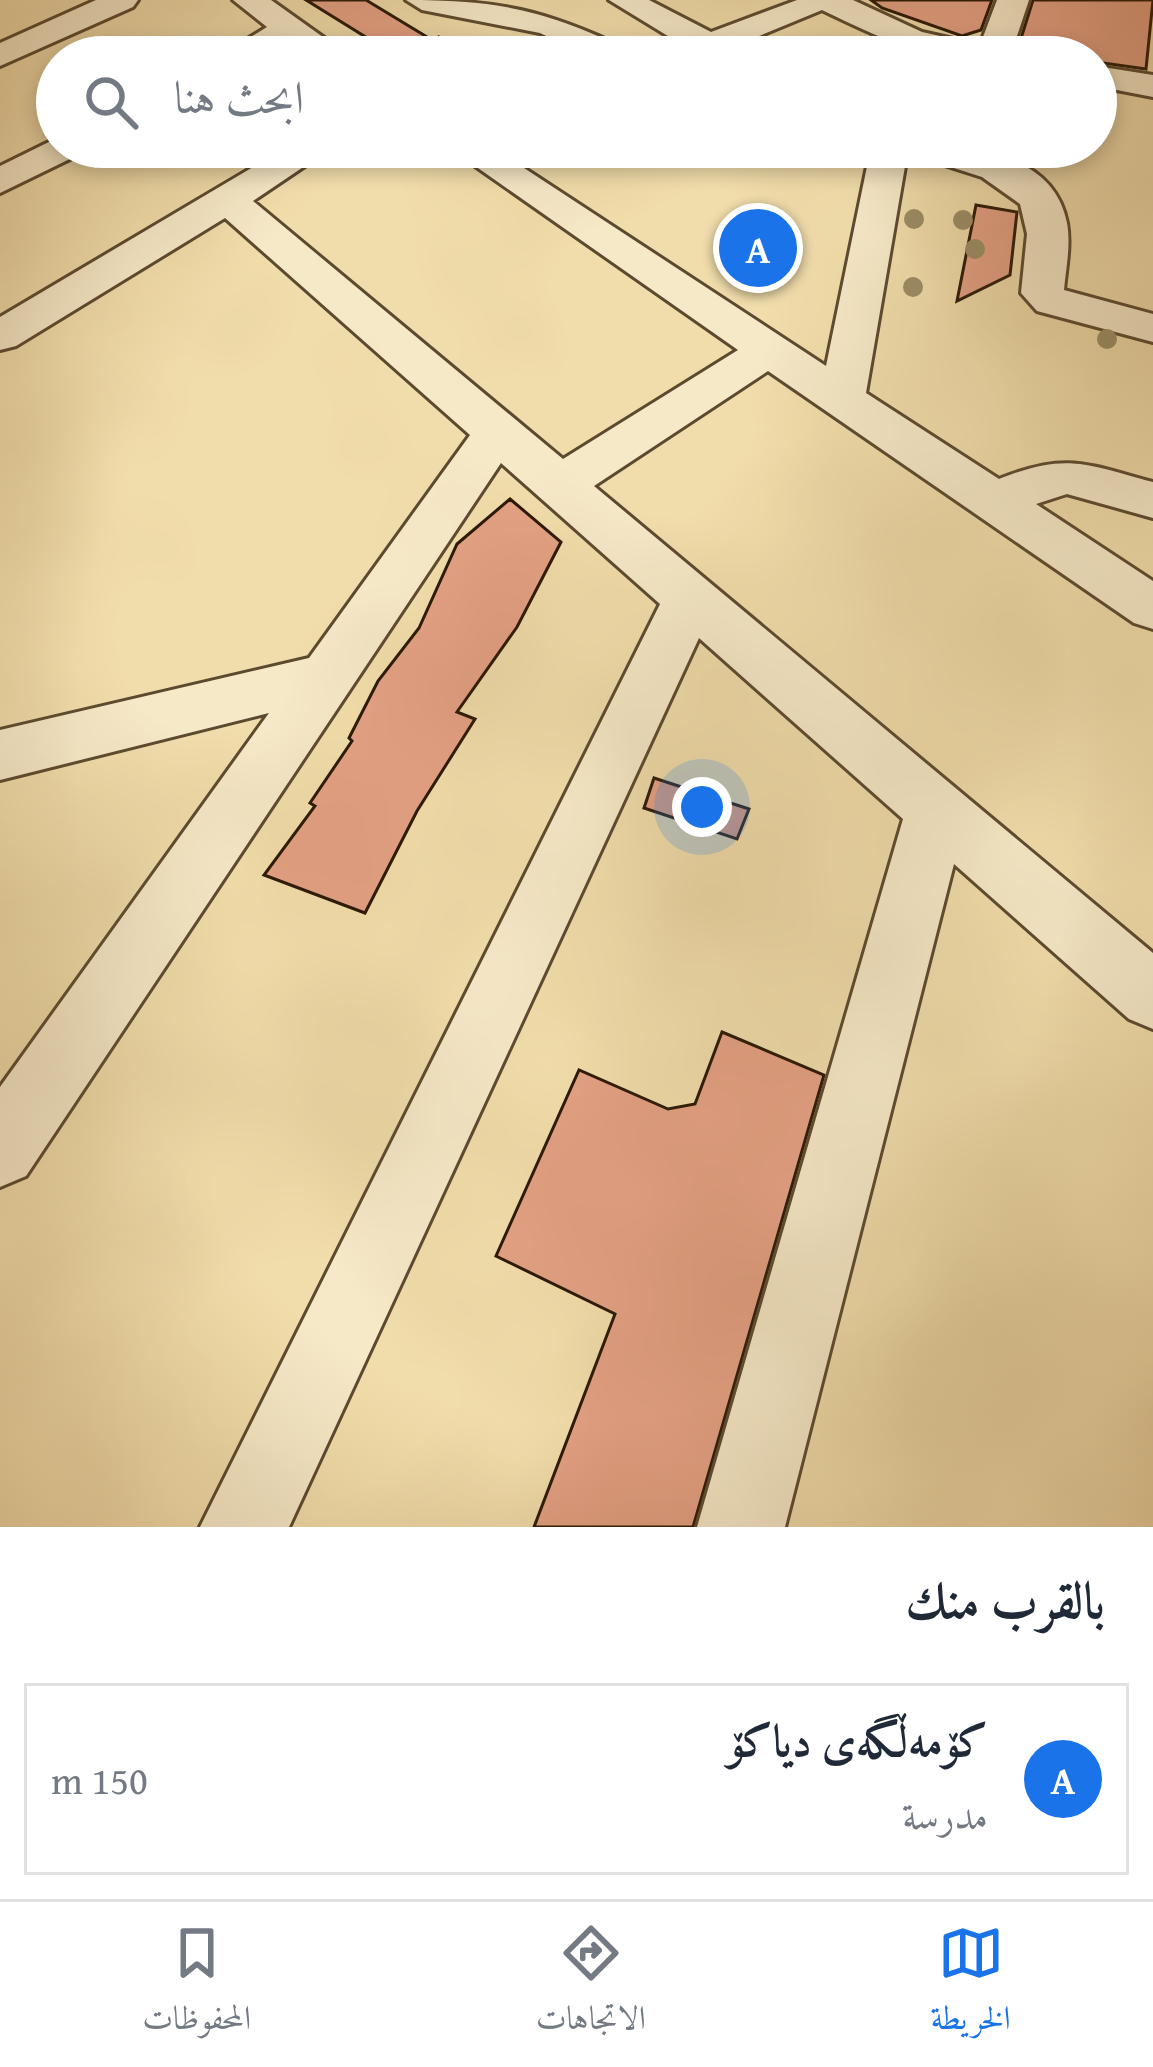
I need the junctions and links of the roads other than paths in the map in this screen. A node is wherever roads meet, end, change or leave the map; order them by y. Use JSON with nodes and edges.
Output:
{"nodes":[{"id":1,"x":122,"y":0,"type":"edge"},
{"id":2,"x":249,"y":0,"type":"edge"},
{"id":3,"x":422,"y":0,"type":"edge"},
{"id":4,"x":625,"y":0,"type":"edge"},
{"id":5,"x":1012,"y":0,"type":"edge"},
{"id":6,"x":817,"y":3,"type":"edge"},
{"id":7,"x":290,"y":28,"type":"junction"},
{"id":8,"x":44,"y":36,"type":"edge"},
{"id":9,"x":275,"y":36,"type":"edge"},
{"id":10,"x":302,"y":36,"type":"edge"},
{"id":11,"x":573,"y":36,"type":"edge"},
{"id":12,"x":673,"y":36,"type":"edge"},
{"id":13,"x":732,"y":36,"type":"edge"},
{"id":14,"x":884,"y":36,"type":"edge"},
{"id":15,"x":998,"y":36,"type":"edge"},
{"id":16,"x":36,"y":39,"type":"edge"},
{"id":17,"x":0,"y":56,"type":"edge"},
{"id":18,"x":1117,"y":80,"type":"edge"},
{"id":19,"x":1153,"y":86,"type":"edge"},
{"id":20,"x":36,"y":162,"type":"edge"},
{"id":21,"x":280,"y":168,"type":"edge"},
{"id":22,"x":498,"y":168,"type":"edge"},
{"id":23,"x":886,"y":168,"type":"edge"},
{"id":24,"x":990,"y":168,"type":"edge"},
{"id":25,"x":0,"y":181,"type":"edge"},
{"id":26,"x":227,"y":200,"type":"junction"},
{"id":27,"x":1153,"y":328,"type":"edge"},
{"id":28,"x":0,"y":336,"type":"edge"},
{"id":29,"x":770,"y":350,"type":"junction"},
{"id":30,"x":842,"y":399,"type":"junction"},
{"id":31,"x":497,"y":432,"type":"junction"},
{"id":32,"x":559,"y":485,"type":"junction"},
{"id":33,"x":1153,"y":500,"type":"edge"},
{"id":34,"x":994,"y":501,"type":"junction"},
{"id":35,"x":690,"y":598,"type":"junction"},
{"id":36,"x":1153,"y":608,"type":"edge"},
{"id":37,"x":326,"y":676,"type":"junction"},
{"id":38,"x":0,"y":754,"type":"edge"},
{"id":39,"x":937,"y":810,"type":"junction"},
{"id":40,"x":1153,"y":995,"type":"edge"},
{"id":41,"x":0,"y":1150,"type":"edge"},
{"id":42,"x":244,"y":1527,"type":"edge"},
{"id":43,"x":741,"y":1527,"type":"edge"}],
"edges":[{"from":1,"to":8,"type":"street"},
{"from":2,"to":7,"type":"street"},
{"from":3,"to":11,"type":"street"},
{"from":4,"to":12,"type":"street"},
{"from":5,"to":15,"type":"street"},
{"from":6,"to":13,"type":"street"},
{"from":6,"to":14,"type":"street"},
{"from":7,"to":9,"type":"street"},
{"from":7,"to":10,"type":"street"},
{"from":16,"to":17,"type":"street"},
{"from":18,"to":19,"type":"street"},
{"from":20,"to":25,"type":"street"},
{"from":21,"to":26,"type":"street"},
{"from":22,"to":29,"type":"street"},
{"from":23,"to":30,"type":"street"},
{"from":24,"to":27,"type":"street"},
{"from":26,"to":28,"type":"street"},
{"from":26,"to":31,"type":"street"},
{"from":29,"to":30,"type":"street"},
{"from":29,"to":32,"type":"street"},
{"from":30,"to":34,"type":"street"},
{"from":31,"to":32,"type":"street"},
{"from":31,"to":37,"type":"street"},
{"from":32,"to":35,"type":"street"},
{"from":33,"to":34,"type":"street"},
{"from":34,"to":36,"type":"street"},
{"from":35,"to":39,"type":"street"},
{"from":35,"to":42,"type":"street"},
{"from":37,"to":38,"type":"street"},
{"from":37,"to":41,"type":"street"},
{"from":39,"to":40,"type":"street"},
{"from":39,"to":43,"type":"street"}]}
